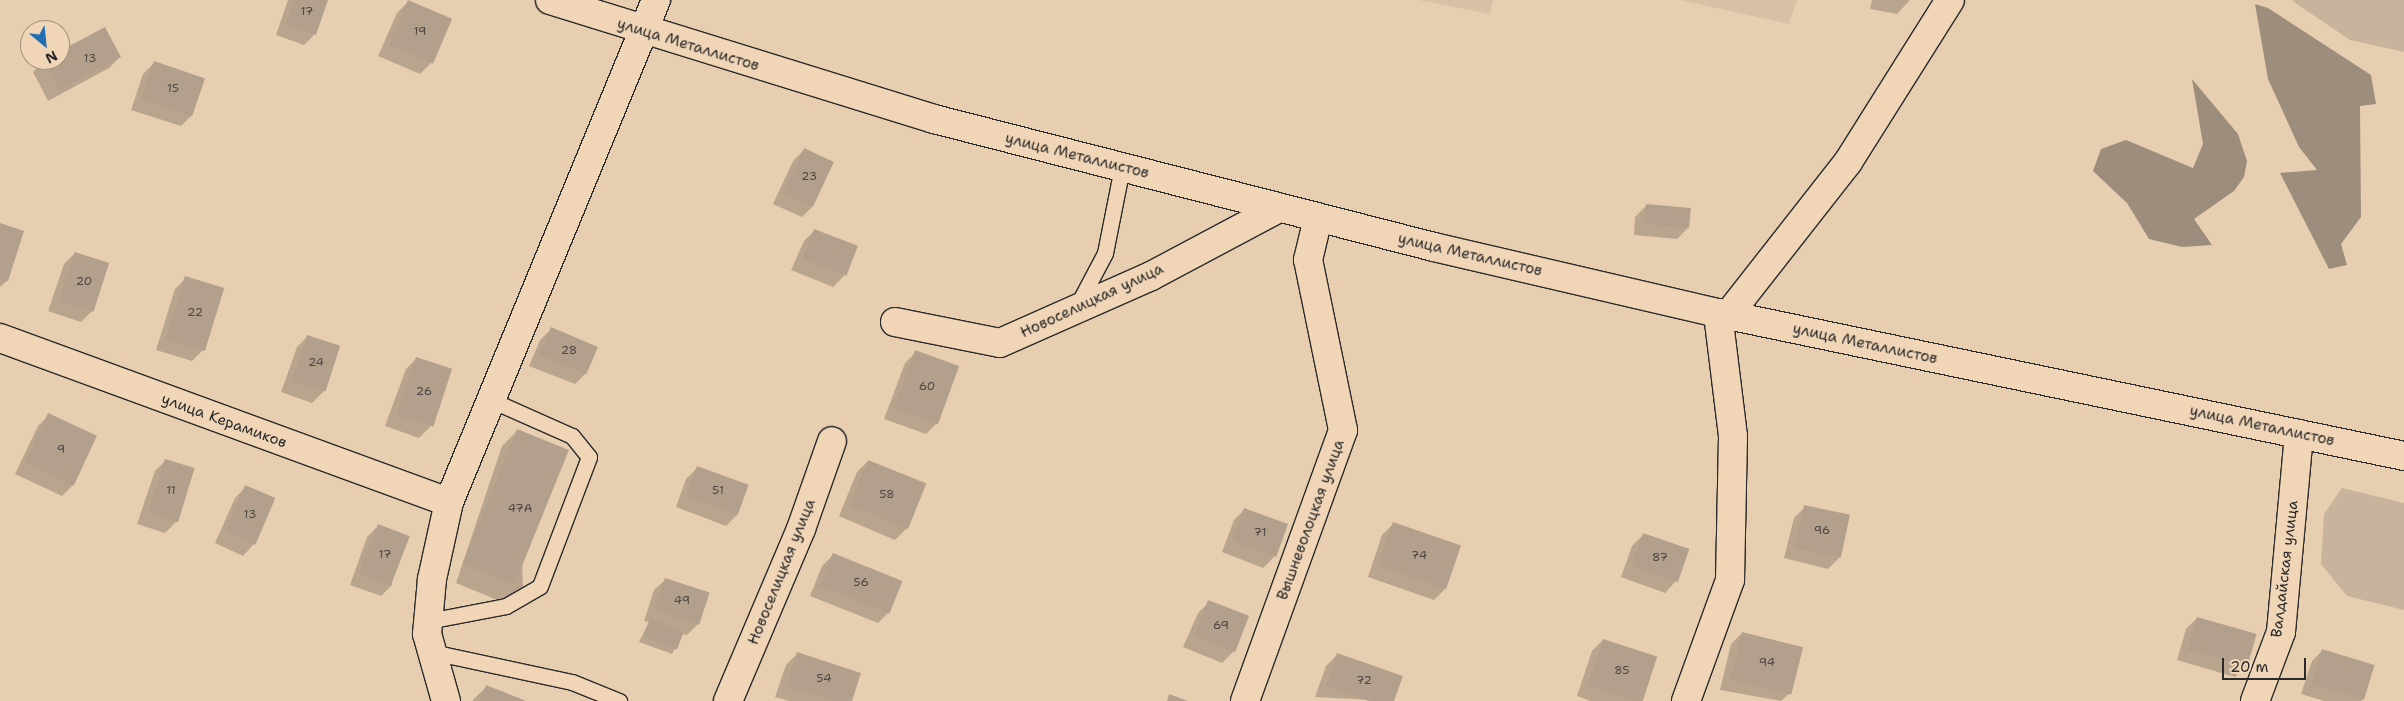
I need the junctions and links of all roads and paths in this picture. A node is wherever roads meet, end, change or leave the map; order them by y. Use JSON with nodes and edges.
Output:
{"nodes":[{"id":1,"x":550,"y":0,"type":"edge"},
{"id":2,"x":656,"y":0,"type":"edge"},
{"id":3,"x":1950,"y":0,"type":"edge"},
{"id":4,"x":641,"y":31,"type":"junction"},
{"id":5,"x":1122,"y":167,"type":"junction"},
{"id":6,"x":1279,"y":208,"type":"junction"},
{"id":7,"x":1318,"y":218,"type":"junction"},
{"id":8,"x":1075,"y":310,"type":"junction"},
{"id":9,"x":1723,"y":314,"type":"junction"},
{"id":10,"x":895,"y":322,"type":"dead end"},
{"id":11,"x":0,"y":338,"type":"edge"},
{"id":12,"x":491,"y":400,"type":"junction"},
{"id":13,"x":2299,"y":434,"type":"junction"},
{"id":14,"x":832,"y":441,"type":"dead end"},
{"id":15,"x":2404,"y":456,"type":"edge"},
{"id":16,"x":449,"y":502,"type":"junction"},
{"id":17,"x":428,"y":621,"type":"junction"},
{"id":18,"x":432,"y":652,"type":"junction"},
{"id":19,"x":446,"y":701,"type":"edge"},
{"id":20,"x":619,"y":701,"type":"edge"},
{"id":21,"x":728,"y":701,"type":"edge"},
{"id":22,"x":1246,"y":701,"type":"edge"},
{"id":23,"x":1686,"y":701,"type":"edge"},
{"id":24,"x":2255,"y":701,"type":"edge"}],
"edges":[{"from":1,"to":4,"type":"street","name":"улица Металлистов"},
{"from":2,"to":4,"type":"street"},
{"from":3,"to":9,"type":"street"},
{"from":4,"to":5,"type":"street","name":"улица Металлистов"},
{"from":4,"to":12,"type":"street"},
{"from":5,"to":6,"type":"street","name":"улица Металлистов"},
{"from":5,"to":8,"type":"lane"},
{"from":6,"to":7,"type":"street","name":"улица Металлистов"},
{"from":6,"to":8,"type":"street","name":"Новоселицкая улица"},
{"from":7,"to":9,"type":"street","name":"улица Металлистов"},
{"from":7,"to":22,"type":"street","name":"Вышневолоцкая улица"},
{"from":8,"to":10,"type":"street","name":"Новоселицкая улица"},
{"from":9,"to":13,"type":"street","name":"улица Металлистов"},
{"from":9,"to":23,"type":"street"},
{"from":11,"to":16,"type":"street","name":"улица Керамиков"},
{"from":12,"to":16,"type":"street"},
{"from":12,"to":17,"type":"lane"},
{"from":13,"to":15,"type":"street","name":"улица Металлистов"},
{"from":13,"to":24,"type":"street","name":"Валдайская улица"},
{"from":14,"to":21,"type":"street","name":"Новоселицкая улица"},
{"from":16,"to":17,"type":"street"},
{"from":17,"to":18,"type":"street"},
{"from":18,"to":19,"type":"street"},
{"from":18,"to":20,"type":"lane"}]}
